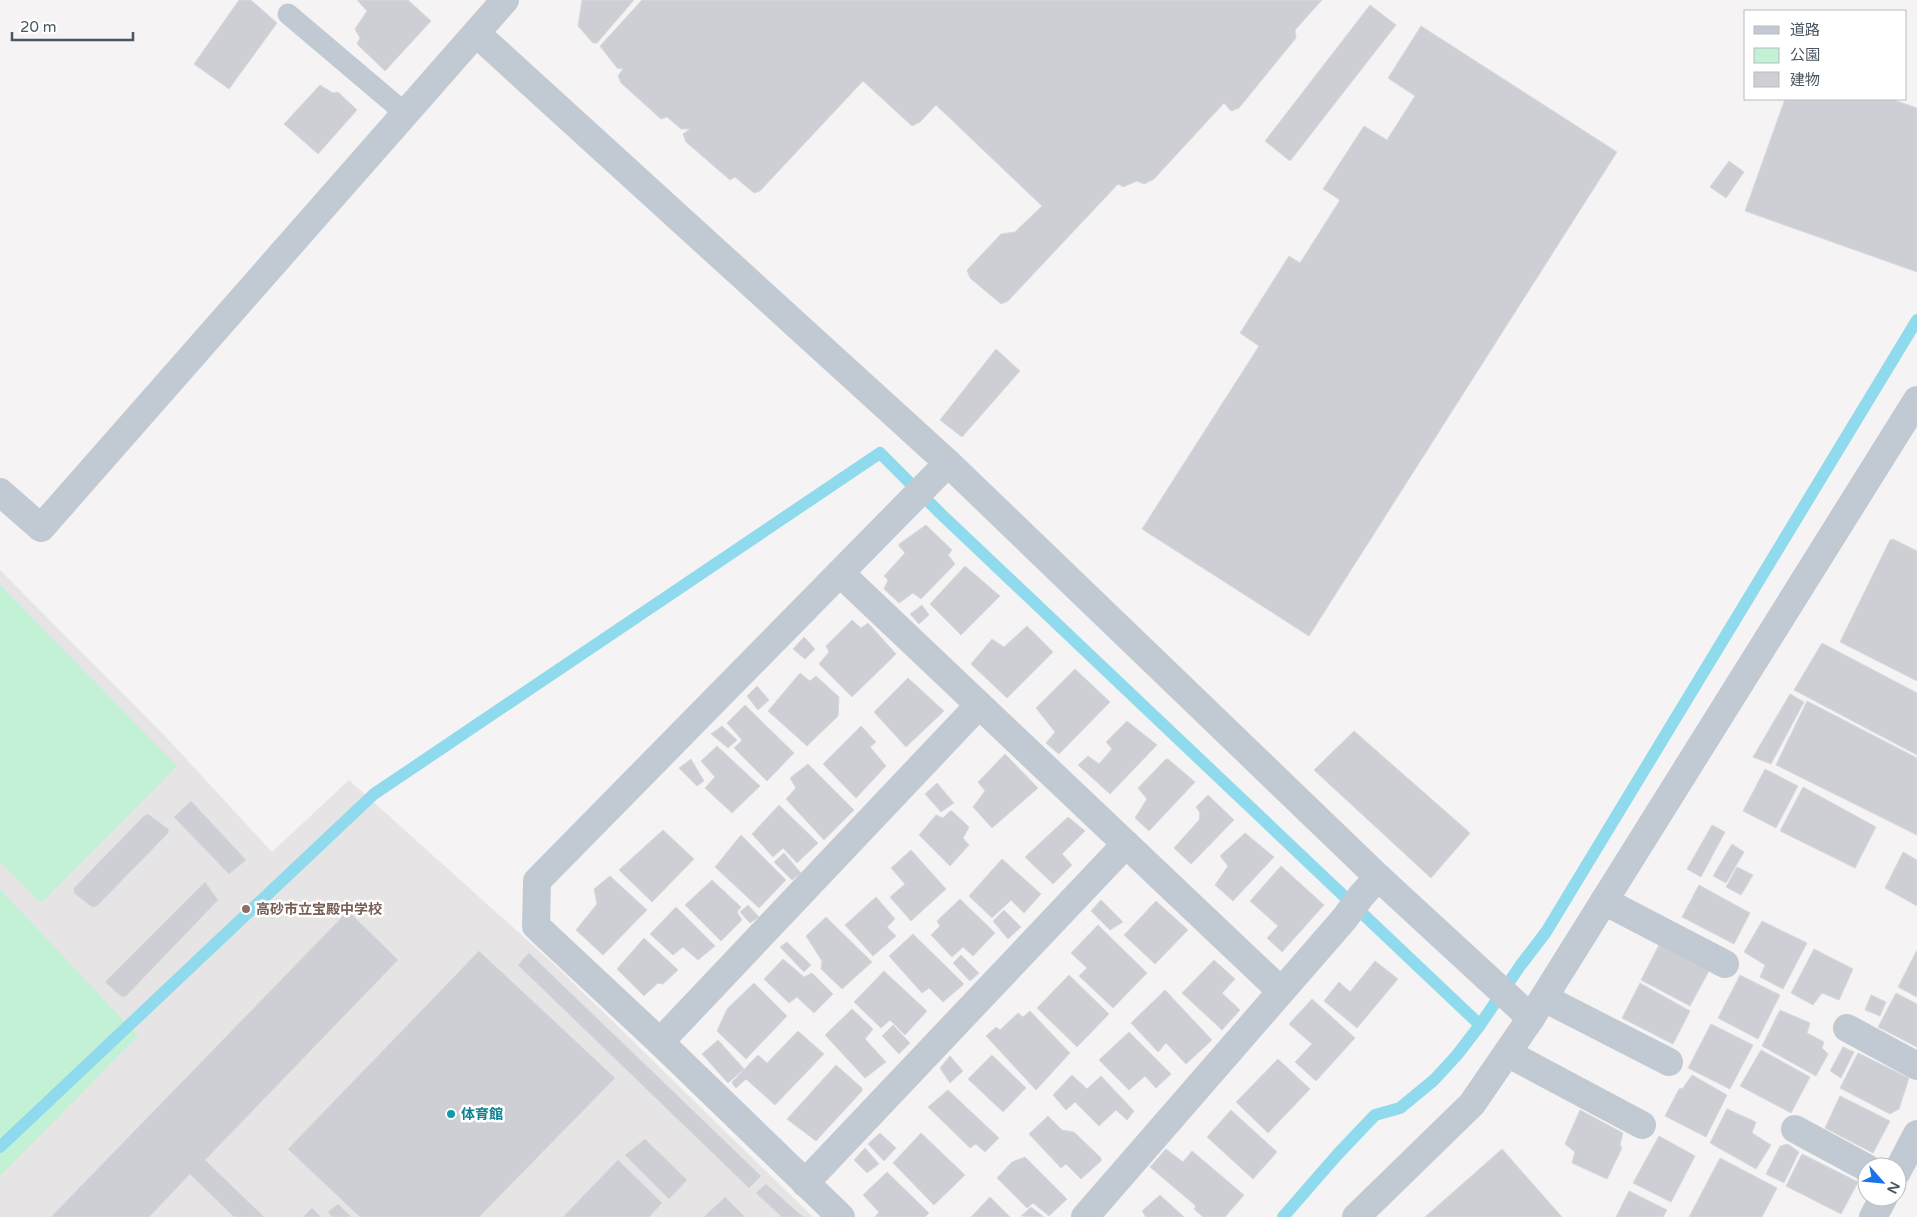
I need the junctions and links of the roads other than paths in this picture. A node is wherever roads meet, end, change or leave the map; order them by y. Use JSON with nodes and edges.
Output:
{"nodes":[{"id":1,"x":505,"y":0,"type":"edge"},
{"id":2,"x":288,"y":14,"type":"dead end"},
{"id":3,"x":477,"y":34,"type":"junction"},
{"id":4,"x":406,"y":114,"type":"junction"},
{"id":5,"x":1917,"y":400,"type":"edge"},
{"id":6,"x":948,"y":462,"type":"junction"},
{"id":7,"x":0,"y":492,"type":"edge"},
{"id":8,"x":840,"y":573,"type":"junction"},
{"id":9,"x":979,"y":705,"type":"junction"},
{"id":10,"x":1126,"y":844,"type":"junction"},
{"id":11,"x":1370,"y":887,"type":"junction"},
{"id":12,"x":1604,"y":901,"type":"junction"},
{"id":13,"x":1725,"y":964,"type":"dead end"},
{"id":14,"x":1282,"y":992,"type":"junction"},
{"id":15,"x":1538,"y":1008,"type":"junction"},
{"id":16,"x":1847,"y":1028,"type":"dead end"},
{"id":17,"x":660,"y":1042,"type":"junction"},
{"id":18,"x":1507,"y":1053,"type":"junction"},
{"id":19,"x":1669,"y":1062,"type":"dead end"},
{"id":20,"x":1917,"y":1066,"type":"edge"},
{"id":21,"x":1642,"y":1125,"type":"dead end"},
{"id":22,"x":1796,"y":1129,"type":"dead end"},
{"id":23,"x":1917,"y":1134,"type":"edge"},
{"id":24,"x":1907,"y":1161,"type":"edge"},
{"id":25,"x":1857,"y":1163,"type":"edge"},
{"id":26,"x":805,"y":1183,"type":"junction"},
{"id":27,"x":841,"y":1217,"type":"edge"},
{"id":28,"x":1086,"y":1217,"type":"edge"},
{"id":29,"x":1356,"y":1217,"type":"edge"}],
"edges":[{"from":1,"to":3,"type":"street"},
{"from":2,"to":4,"type":"lane"},
{"from":3,"to":4,"type":"street"},
{"from":3,"to":6,"type":"street"},
{"from":4,"to":7,"type":"street"},
{"from":5,"to":12,"type":"street"},
{"from":6,"to":8,"type":"street"},
{"from":6,"to":11,"type":"street"},
{"from":8,"to":9,"type":"street"},
{"from":8,"to":17,"type":"street"},
{"from":9,"to":10,"type":"street"},
{"from":9,"to":17,"type":"street"},
{"from":10,"to":14,"type":"street"},
{"from":10,"to":26,"type":"street"},
{"from":11,"to":14,"type":"street"},
{"from":11,"to":15,"type":"street"},
{"from":12,"to":13,"type":"street"},
{"from":12,"to":15,"type":"street"},
{"from":14,"to":28,"type":"street"},
{"from":15,"to":18,"type":"street"},
{"from":15,"to":19,"type":"street"},
{"from":16,"to":20,"type":"street"},
{"from":17,"to":26,"type":"street"},
{"from":18,"to":21,"type":"street"},
{"from":18,"to":29,"type":"street"},
{"from":22,"to":25,"type":"street"},
{"from":23,"to":24,"type":"street"},
{"from":26,"to":27,"type":"street"}]}
